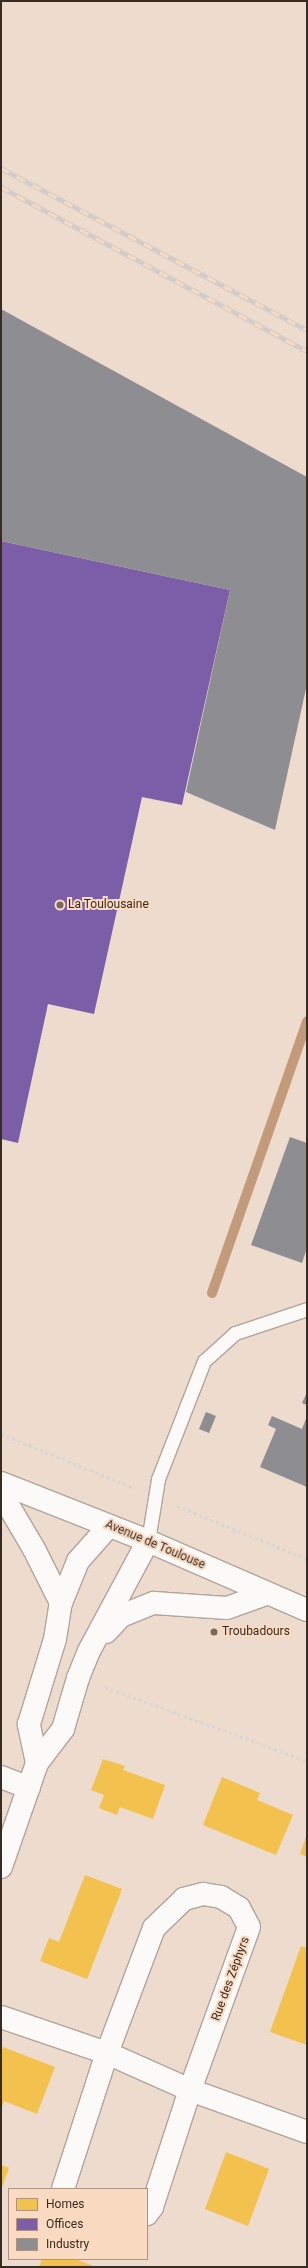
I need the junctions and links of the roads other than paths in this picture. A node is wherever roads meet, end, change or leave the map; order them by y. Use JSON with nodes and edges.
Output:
{"nodes":[{"id":1,"x":307,"y":1309,"type":"edge"},
{"id":2,"x":1,"y":1483,"type":"edge"},
{"id":3,"x":1,"y":1493,"type":"edge"},
{"id":4,"x":109,"y":1526,"type":"junction"},
{"id":5,"x":148,"y":1541,"type":"junction"},
{"id":6,"x":266,"y":1594,"type":"junction"},
{"id":7,"x":60,"y":1603,"type":"junction"},
{"id":8,"x":307,"y":1610,"type":"edge"},
{"id":9,"x":90,"y":1651,"type":"junction"},
{"id":10,"x":37,"y":1763,"type":"junction"},
{"id":11,"x":1,"y":1777,"type":"edge"},
{"id":12,"x":29,"y":1788,"type":"junction"},
{"id":13,"x":1,"y":1867,"type":"edge"},
{"id":14,"x":1,"y":2017,"type":"edge"},
{"id":15,"x":107,"y":2053,"type":"junction"},
{"id":16,"x":190,"y":2090,"type":"junction"},
{"id":17,"x":307,"y":2132,"type":"edge"},
{"id":18,"x":64,"y":2188,"type":"edge"},
{"id":19,"x":148,"y":2213,"type":"edge"}],
"edges":[{"from":1,"to":5,"type":"lane"},
{"from":2,"to":4,"type":"street","name":"Avenue de Toulouse"},
{"from":3,"to":7,"type":"street"},
{"from":4,"to":5,"type":"street","name":"Avenue de Toulouse"},
{"from":4,"to":7,"type":"street"},
{"from":5,"to":6,"type":"street","name":"Avenue de Toulouse"},
{"from":5,"to":9,"type":"street"},
{"from":6,"to":8,"type":"street","name":"Avenue de Toulouse"},
{"from":6,"to":9,"type":"street"},
{"from":7,"to":10,"type":"street"},
{"from":9,"to":10,"type":"street"},
{"from":10,"to":12,"type":"street"},
{"from":11,"to":12,"type":"street"},
{"from":12,"to":13,"type":"street"},
{"from":14,"to":15,"type":"street"},
{"from":15,"to":16,"type":"street"},
{"from":15,"to":16,"type":"street","name":"Rue des Zéphyrs"},
{"from":15,"to":18,"type":"street","name":"Rue des Zéphyrs"},
{"from":16,"to":17,"type":"street"},
{"from":16,"to":19,"type":"street","name":"Rue des Zéphyrs"}]}
